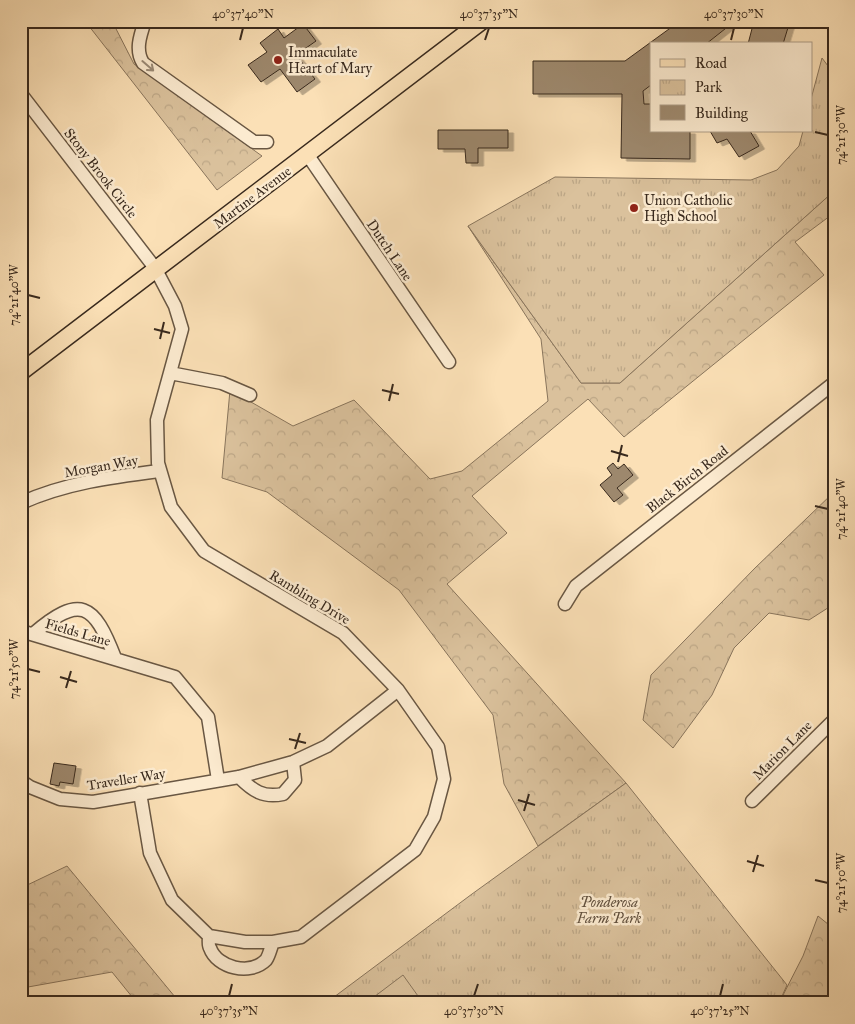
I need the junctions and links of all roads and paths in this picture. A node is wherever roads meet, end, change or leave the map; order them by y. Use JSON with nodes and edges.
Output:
{"nodes":[{"id":1,"x":145,"y":21,"type":"edge"},
{"id":2,"x":482,"y":21,"type":"edge"},
{"id":3,"x":21,"y":94,"type":"edge"},
{"id":4,"x":267,"y":142,"type":"dead end"},
{"id":5,"x":307,"y":154,"type":"junction"},
{"id":6,"x":156,"y":269,"type":"junction"},
{"id":7,"x":449,"y":362,"type":"dead end"},
{"id":8,"x":21,"y":372,"type":"edge"},
{"id":9,"x":170,"y":373,"type":"junction"},
{"id":10,"x":834,"y":383,"type":"edge"},
{"id":11,"x":250,"y":395,"type":"dead end"},
{"id":12,"x":159,"y":471,"type":"junction"},
{"id":13,"x":21,"y":502,"type":"edge"},
{"id":14,"x":565,"y":604,"type":"dead end"},
{"id":15,"x":27,"y":632,"type":"edge"},
{"id":16,"x":115,"y":658,"type":"junction"},
{"id":17,"x":398,"y":690,"type":"junction"},
{"id":18,"x":834,"y":720,"type":"edge"},
{"id":19,"x":293,"y":762,"type":"junction"},
{"id":20,"x":239,"y":777,"type":"junction"},
{"id":21,"x":218,"y":780,"type":"junction"},
{"id":22,"x":21,"y":781,"type":"edge"},
{"id":23,"x":140,"y":793,"type":"junction"},
{"id":24,"x":752,"y":802,"type":"dead end"},
{"id":25,"x":209,"y":936,"type":"junction"},
{"id":26,"x":273,"y":942,"type":"junction"}],
"edges":[{"from":1,"to":4,"type":"street","one_way":true},
{"from":2,"to":5,"type":"main road","name":"Martine Avenue"},
{"from":3,"to":6,"type":"street","name":"Stony Brook Circle"},
{"from":5,"to":6,"type":"main road","name":"Martine Avenue"},
{"from":5,"to":7,"type":"street","name":"Dutch Lane"},
{"from":6,"to":8,"type":"main road","name":"Martine Avenue"},
{"from":6,"to":9,"type":"street","name":"Rambling Drive"},
{"from":9,"to":11,"type":"street"},
{"from":9,"to":12,"type":"street","name":"Rambling Drive"},
{"from":10,"to":14,"type":"street","name":"Black Birch Road"},
{"from":12,"to":13,"type":"street","name":"Morgan Way"},
{"from":12,"to":17,"type":"street","name":"Rambling Drive"},
{"from":15,"to":16,"type":"street","name":"Fields Lane"},
{"from":15,"to":16,"type":"street","name":"Fields Lane"},
{"from":16,"to":21,"type":"street","name":"Fields Lane"},
{"from":17,"to":19,"type":"street","name":"Traveller Way"},
{"from":17,"to":26,"type":"street","name":"Rambling Drive"},
{"from":18,"to":24,"type":"street","name":"Marion Lane"},
{"from":19,"to":20,"type":"street","name":"Traveller Way"},
{"from":19,"to":20,"type":"street"},
{"from":20,"to":21,"type":"street","name":"Traveller Way"},
{"from":21,"to":23,"type":"street","name":"Traveller Way"},
{"from":22,"to":23,"type":"street","name":"Traveller Way"},
{"from":23,"to":25,"type":"street"},
{"from":25,"to":26,"type":"street","name":"Rambling Drive"},
{"from":25,"to":26,"type":"street"}]}
